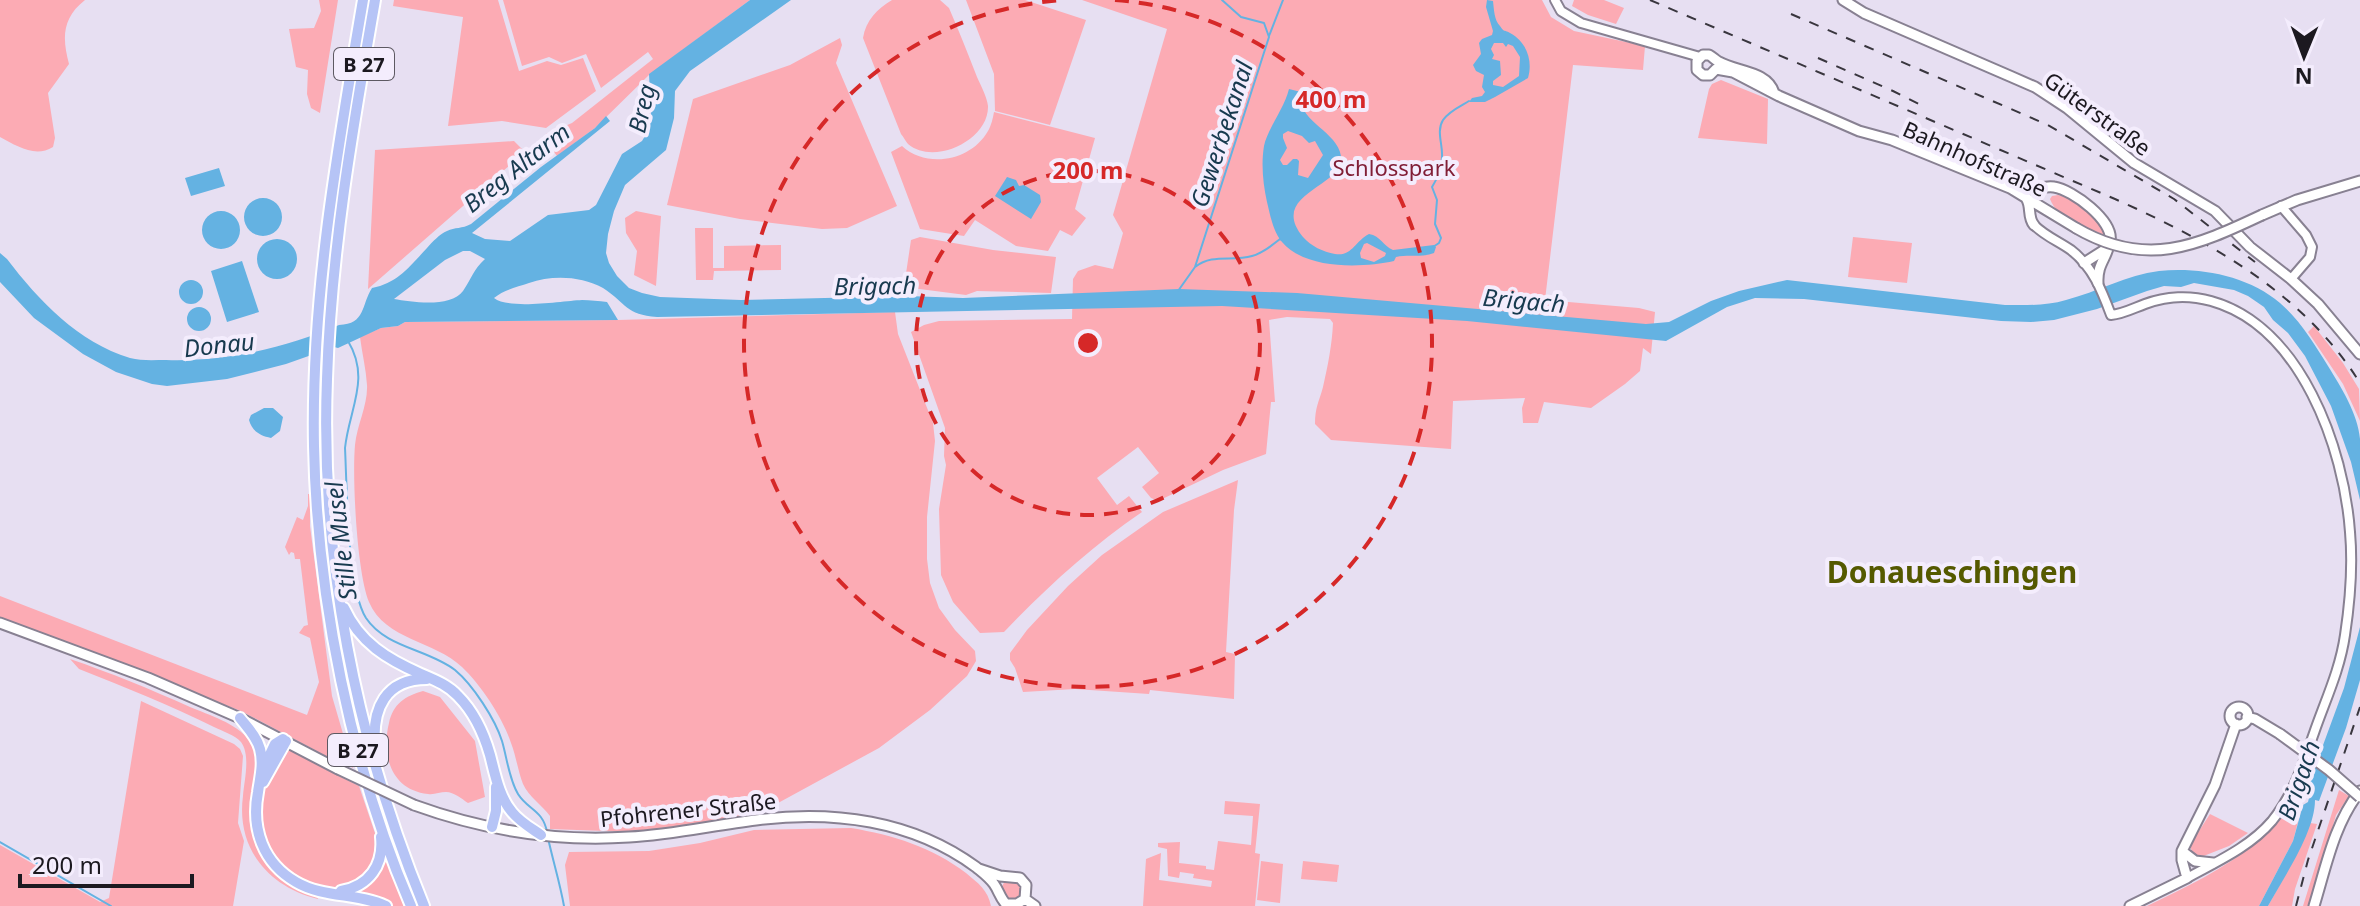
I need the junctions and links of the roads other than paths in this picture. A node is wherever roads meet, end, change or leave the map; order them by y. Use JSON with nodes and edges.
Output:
{"nodes":[{"id":1,"x":363,"y":0,"type":"edge"},
{"id":2,"x":375,"y":0,"type":"edge"},
{"id":3,"x":1555,"y":0,"type":"edge"},
{"id":4,"x":1843,"y":0,"type":"edge"},
{"id":5,"x":1698,"y":60,"type":"junction"},
{"id":6,"x":1716,"y":65,"type":"junction"},
{"id":7,"x":347,"y":127,"type":"junction"},
{"id":8,"x":2360,"y":181,"type":"edge"},
{"id":9,"x":2024,"y":192,"type":"junction"},
{"id":10,"x":2076,"y":198,"type":"junction"},
{"id":11,"x":2044,"y":206,"type":"junction"},
{"id":12,"x":2281,"y":206,"type":"junction"},
{"id":13,"x":2034,"y":225,"type":"junction"},
{"id":14,"x":2109,"y":247,"type":"junction"},
{"id":15,"x":2101,"y":260,"type":"junction"},
{"id":16,"x":2087,"y":266,"type":"junction"},
{"id":17,"x":2291,"y":279,"type":"junction"},
{"id":18,"x":2099,"y":285,"type":"junction"},
{"id":19,"x":2360,"y":354,"type":"edge"},
{"id":20,"x":321,"y":383,"type":"junction"},
{"id":21,"x":339,"y":595,"type":"junction"},
{"id":22,"x":0,"y":623,"type":"edge"},
{"id":23,"x":433,"y":680,"type":"junction"},
{"id":24,"x":2247,"y":717,"type":"junction"},
{"id":25,"x":240,"y":718,"type":"junction"},
{"id":26,"x":2236,"y":724,"type":"junction"},
{"id":27,"x":284,"y":740,"type":"junction"},
{"id":28,"x":261,"y":773,"type":"junction"},
{"id":29,"x":379,"y":777,"type":"junction"},
{"id":30,"x":495,"y":777,"type":"junction"},
{"id":31,"x":2360,"y":791,"type":"edge"},
{"id":32,"x":257,"y":794,"type":"junction"},
{"id":33,"x":2360,"y":797,"type":"edge"},
{"id":34,"x":506,"y":803,"type":"junction"},
{"id":35,"x":380,"y":823,"type":"junction"},
{"id":36,"x":492,"y":827,"type":"junction"},
{"id":37,"x":541,"y":835,"type":"junction"},
{"id":38,"x":2182,"y":851,"type":"junction"},
{"id":39,"x":2213,"y":863,"type":"junction"},
{"id":40,"x":979,"y":869,"type":"junction"},
{"id":41,"x":1006,"y":877,"type":"junction"},
{"id":42,"x":2187,"y":878,"type":"junction"},
{"id":43,"x":332,"y":892,"type":"junction"},
{"id":44,"x":998,"y":892,"type":"junction"},
{"id":45,"x":1025,"y":899,"type":"junction"},
{"id":46,"x":386,"y":906,"type":"edge"},
{"id":47,"x":411,"y":906,"type":"edge"},
{"id":48,"x":424,"y":906,"type":"edge"},
{"id":49,"x":1035,"y":906,"type":"edge"},
{"id":50,"x":2130,"y":906,"type":"edge"},
{"id":51,"x":2314,"y":906,"type":"edge"}],
"edges":[{"from":1,"to":7,"type":"highway","number":"B 27"},
{"from":2,"to":7,"type":"highway","number":"B 27"},
{"from":3,"to":5,"type":"street"},
{"from":4,"to":17,"type":"main road","name":"Güterstraße"},
{"from":5,"to":6,"type":"main road"},
{"from":5,"to":6,"type":"main road"},
{"from":6,"to":9,"type":"main road","name":"Bahnhofstraße"},
{"from":7,"to":20,"type":"highway","number":"B 27"},
{"from":8,"to":12,"type":"main road","name":"Bahnhofstraße"},
{"from":9,"to":10,"type":"main road"},
{"from":9,"to":11,"type":"main road","name":"Bahnhofstraße"},
{"from":9,"to":13,"type":"main road"},
{"from":10,"to":11,"type":"main road"},
{"from":10,"to":14,"type":"main road"},
{"from":11,"to":12,"type":"main road","name":"Bahnhofstraße","bridge":true},
{"from":11,"to":13,"type":"main road"},
{"from":12,"to":17,"type":"street"},
{"from":13,"to":16,"type":"street"},
{"from":14,"to":15,"type":"main road"},
{"from":14,"to":16,"type":"main road"},
{"from":15,"to":16,"type":"main road"},
{"from":15,"to":18,"type":"main road"},
{"from":16,"to":18,"type":"street"},
{"from":17,"to":19,"type":"main road","name":"Güterstraße"},
{"from":18,"to":39,"type":"street"},
{"from":20,"to":21,"type":"highway","number":"B 27"},
{"from":20,"to":35,"type":"highway","number":"B 27"},
{"from":21,"to":23,"type":"highway"},
{"from":21,"to":29,"type":"highway","number":"B 27"},
{"from":22,"to":25,"type":"main road","name":"Pfohrener Straße"},
{"from":23,"to":29,"type":"highway"},
{"from":23,"to":30,"type":"highway"},
{"from":24,"to":26,"type":"main road"},
{"from":24,"to":26,"type":"main road"},
{"from":24,"to":33,"type":"main road","bridge":true},
{"from":25,"to":27,"type":"main road","name":"Pfohrener Straße"},
{"from":25,"to":28,"type":"highway"},
{"from":26,"to":38,"type":"main road"},
{"from":27,"to":28,"type":"highway"},
{"from":27,"to":32,"type":"highway"},
{"from":27,"to":36,"type":"main road","name":"Pfohrener Straße","bridge":true},
{"from":28,"to":32,"type":"highway"},
{"from":29,"to":48,"type":"highway","number":"B 27"},
{"from":30,"to":34,"type":"highway"},
{"from":30,"to":36,"type":"highway"},
{"from":31,"to":51,"type":"main road"},
{"from":32,"to":43,"type":"highway"},
{"from":34,"to":36,"type":"highway"},
{"from":34,"to":37,"type":"highway"},
{"from":35,"to":43,"type":"highway"},
{"from":35,"to":47,"type":"highway","number":"B 27"},
{"from":36,"to":37,"type":"main road","name":"Pfohrener Straße"},
{"from":37,"to":40,"type":"main road","name":"Pfohrener Straße"},
{"from":38,"to":39,"type":"main road"},
{"from":38,"to":42,"type":"main road"},
{"from":39,"to":42,"type":"street"},
{"from":40,"to":41,"type":"main road","name":"Pfohrener Straße"},
{"from":40,"to":44,"type":"main road","name":"Pfohrener Straße"},
{"from":41,"to":44,"type":"main road"},
{"from":41,"to":45,"type":"main road"},
{"from":42,"to":50,"type":"main road"},
{"from":43,"to":46,"type":"highway"},
{"from":44,"to":45,"type":"main road"},
{"from":45,"to":49,"type":"main road"}]}
